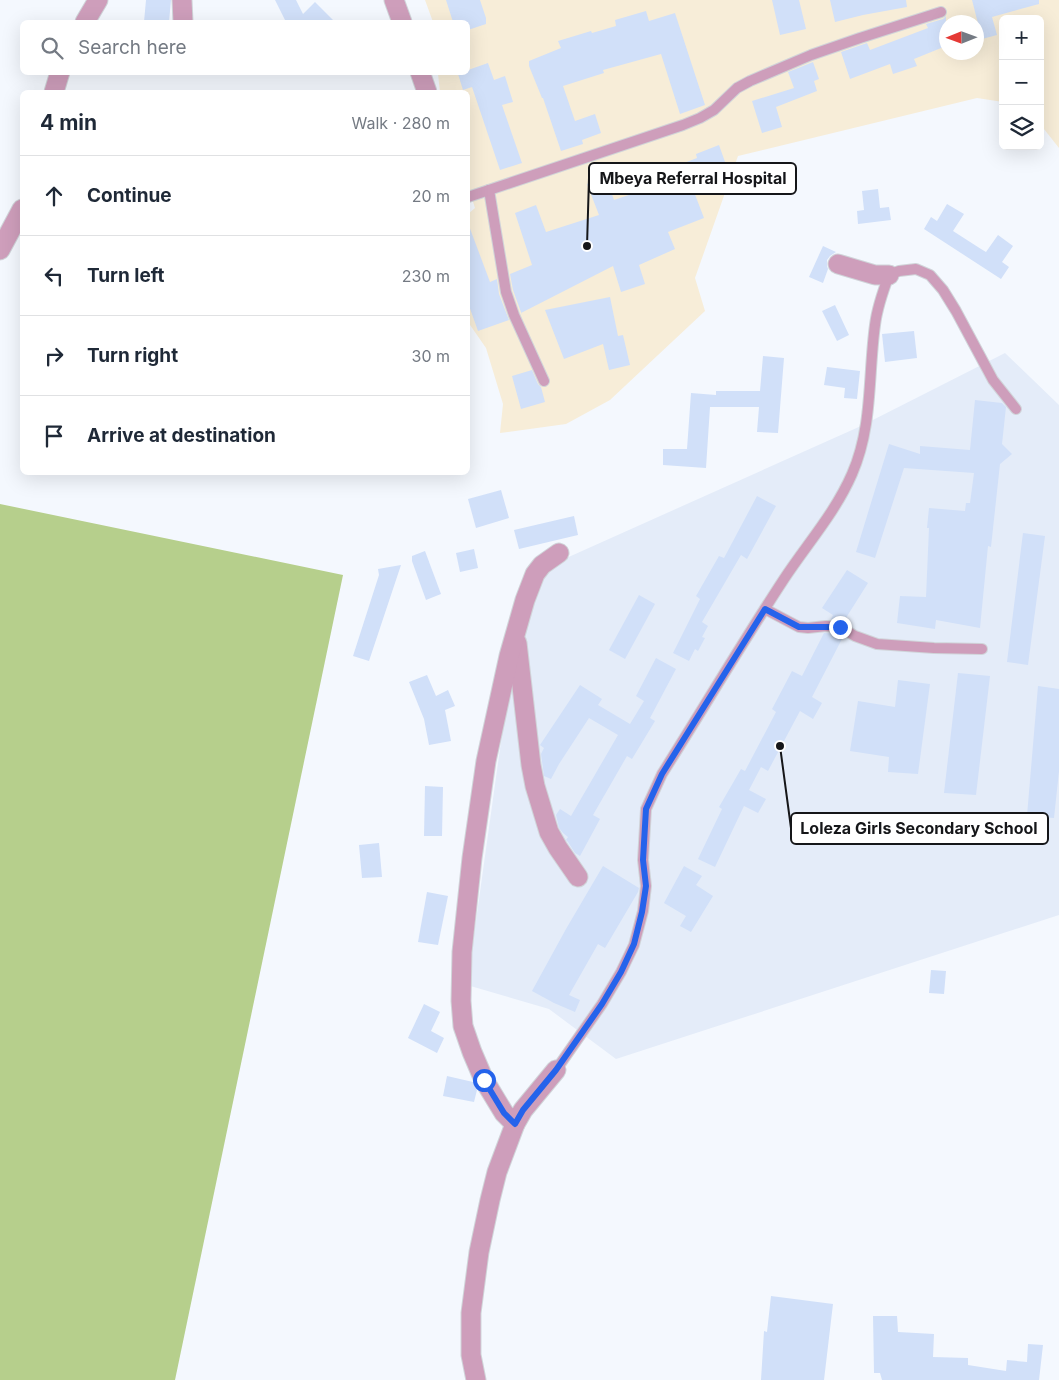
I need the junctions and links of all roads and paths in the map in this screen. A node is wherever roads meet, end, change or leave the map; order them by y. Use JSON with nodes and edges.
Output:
{"nodes":[{"id":1,"x":98,"y":0,"type":"edge"},
{"id":2,"x":182,"y":0,"type":"edge"},
{"id":3,"x":394,"y":0,"type":"edge"},
{"id":4,"x":941,"y":12,"type":"dead end"},
{"id":5,"x":86,"y":20,"type":"edge"},
{"id":6,"x":183,"y":20,"type":"edge"},
{"id":7,"x":401,"y":20,"type":"edge"},
{"id":8,"x":59,"y":75,"type":"edge"},
{"id":9,"x":421,"y":75,"type":"edge"},
{"id":10,"x":55,"y":90,"type":"edge"},
{"id":11,"x":426,"y":90,"type":"edge"},
{"id":12,"x":489,"y":190,"type":"junction"},
{"id":13,"x":470,"y":196,"type":"edge"},
{"id":14,"x":20,"y":213,"type":"edge"},
{"id":15,"x":0,"y":250,"type":"edge"},
{"id":16,"x":838,"y":264,"type":"dead end"},
{"id":17,"x":889,"y":275,"type":"junction"},
{"id":18,"x":544,"y":381,"type":"dead end"},
{"id":19,"x":1016,"y":410,"type":"dead end"},
{"id":20,"x":559,"y":553,"type":"dead end"},
{"id":21,"x":765,"y":609,"type":"junction"},
{"id":22,"x":516,"y":631,"type":"junction"},
{"id":23,"x":982,"y":649,"type":"dead end"},
{"id":24,"x":578,"y":877,"type":"dead end"},
{"id":25,"x":556,"y":1070,"type":"joint"},
{"id":26,"x":515,"y":1124,"type":"junction"},
{"id":27,"x":476,"y":1380,"type":"edge"}],
"edges":[{"from":1,"to":5,"type":"street"},
{"from":2,"to":6,"type":"street"},
{"from":3,"to":7,"type":"street"},
{"from":4,"to":12,"type":"lane"},
{"from":8,"to":10,"type":"street"},
{"from":9,"to":11,"type":"street"},
{"from":12,"to":13,"type":"lane"},
{"from":12,"to":18,"type":"lane"},
{"from":14,"to":15,"type":"street"},
{"from":16,"to":17,"type":"street"},
{"from":17,"to":19,"type":"lane"},
{"from":17,"to":21,"type":"lane"},
{"from":20,"to":22,"type":"street"},
{"from":21,"to":23,"type":"lane"},
{"from":21,"to":25,"type":"lane"},
{"from":22,"to":24,"type":"street"},
{"from":22,"to":26,"type":"street"},
{"from":25,"to":26,"type":"street"},
{"from":26,"to":27,"type":"street"}]}
